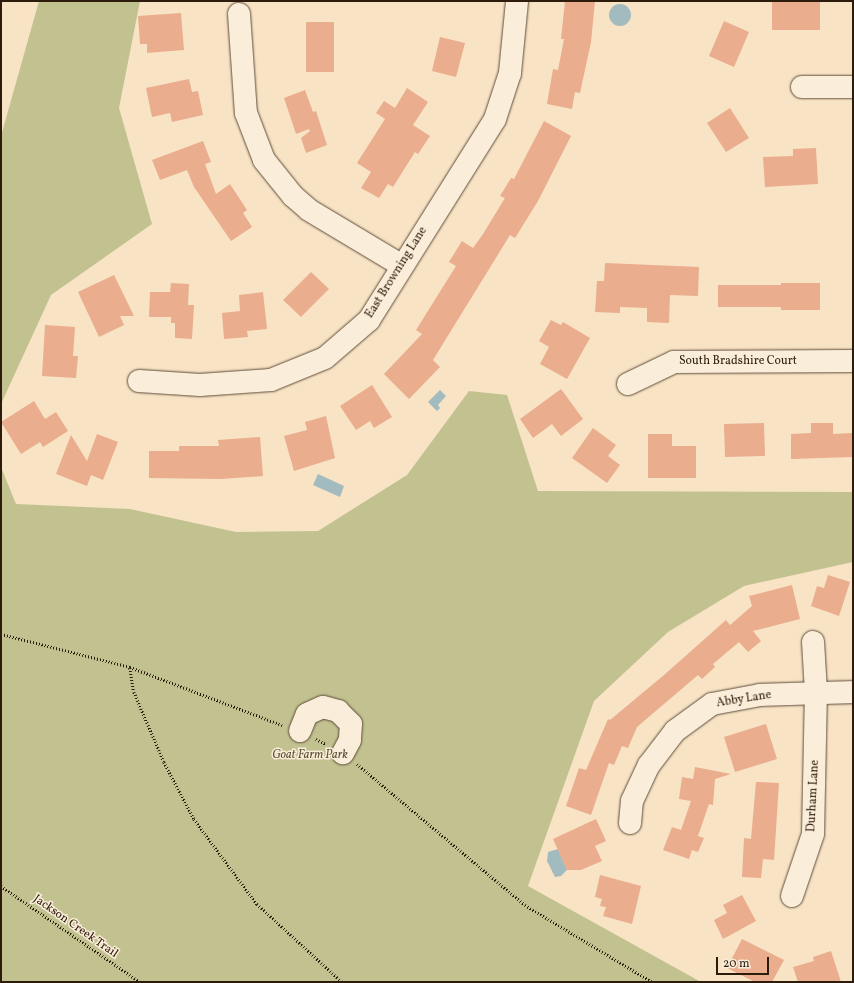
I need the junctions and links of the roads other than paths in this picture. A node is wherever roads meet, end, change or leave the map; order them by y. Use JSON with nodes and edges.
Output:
{"nodes":[{"id":1,"x":517,"y":1,"type":"edge"},
{"id":2,"x":239,"y":14,"type":"dead end"},
{"id":3,"x":802,"y":87,"type":"dead end"},
{"id":4,"x":853,"y":87,"type":"edge"},
{"id":5,"x":401,"y":264,"type":"junction"},
{"id":6,"x":853,"y":361,"type":"edge"},
{"id":7,"x":139,"y":381,"type":"dead end"},
{"id":8,"x":628,"y":384,"type":"dead end"},
{"id":9,"x":813,"y":642,"type":"dead end"},
{"id":10,"x":816,"y":692,"type":"junction"},
{"id":11,"x":853,"y":692,"type":"edge"},
{"id":12,"x":300,"y":731,"type":"road end"},
{"id":13,"x":343,"y":753,"type":"road end"},
{"id":14,"x":630,"y":822,"type":"dead end"},
{"id":15,"x":792,"y":896,"type":"dead end"}],
"edges":[{"from":1,"to":5,"type":"street","name":"East Browning Lane"},
{"from":2,"to":5,"type":"street"},
{"from":3,"to":4,"type":"street"},
{"from":5,"to":7,"type":"street","name":"East Browning Lane"},
{"from":6,"to":8,"type":"street","name":"South Bradshire Court"},
{"from":9,"to":10,"type":"street","name":"Durham Lane"},
{"from":10,"to":11,"type":"street","name":"Abby Lane"},
{"from":10,"to":14,"type":"street","name":"Abby Lane"},
{"from":10,"to":15,"type":"street","name":"Durham Lane"},
{"from":12,"to":13,"type":"street"}]}
